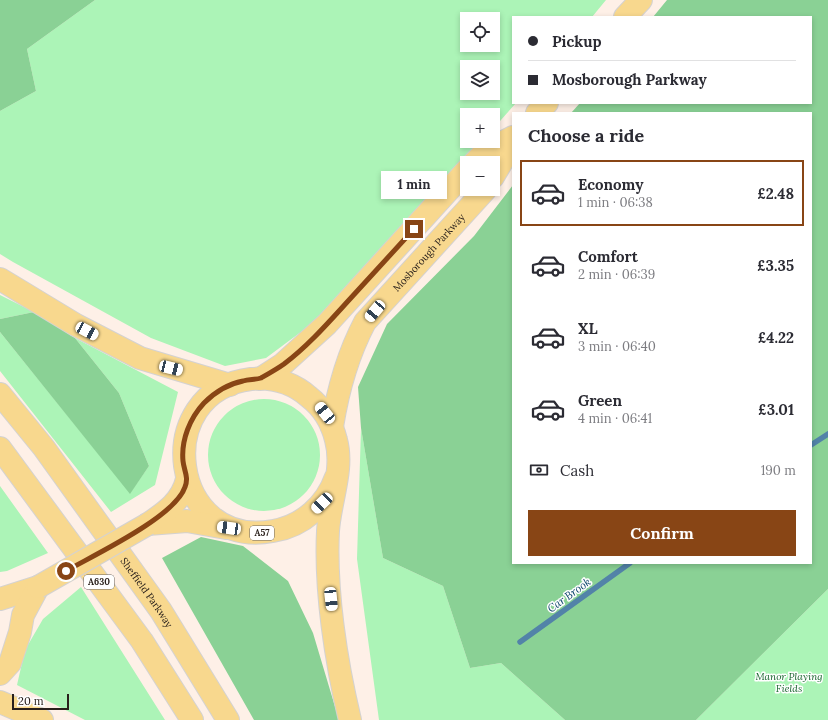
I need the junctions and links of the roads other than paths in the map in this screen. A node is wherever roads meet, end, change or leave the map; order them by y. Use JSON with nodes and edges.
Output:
{"nodes":[{"id":1,"x":641,"y":0,"type":"edge"},
{"id":2,"x":626,"y":16,"type":"edge"},
{"id":3,"x":545,"y":104,"type":"edge"},
{"id":4,"x":538,"y":112,"type":"edge"},
{"id":5,"x":512,"y":137,"type":"edge"},
{"id":6,"x":512,"y":145,"type":"edge"},
{"id":7,"x":481,"y":156,"type":"edge"},
{"id":8,"x":500,"y":165,"type":"edge"},
{"id":9,"x":460,"y":178,"type":"edge"},
{"id":10,"x":480,"y":196,"type":"edge"},
{"id":11,"x":0,"y":279,"type":"edge"},
{"id":12,"x":260,"y":378,"type":"junction"},
{"id":13,"x":230,"y":385,"type":"junction"},
{"id":14,"x":0,"y":394,"type":"edge"},
{"id":15,"x":332,"y":427,"type":"junction"},
{"id":16,"x":0,"y":448,"type":"edge"},
{"id":17,"x":336,"y":477,"type":"junction"},
{"id":18,"x":188,"y":479,"type":"junction"},
{"id":19,"x":148,"y":524,"type":"junction"},
{"id":20,"x":229,"y":528,"type":"junction"},
{"id":21,"x":38,"y":587,"type":"junction"},
{"id":22,"x":0,"y":598,"type":"edge"},
{"id":23,"x":0,"y":674,"type":"edge"},
{"id":24,"x":0,"y":702,"type":"edge"},
{"id":25,"x":42,"y":720,"type":"edge"},
{"id":26,"x":192,"y":720,"type":"edge"},
{"id":27,"x":228,"y":720,"type":"edge"},
{"id":28,"x":350,"y":720,"type":"edge"}],
"edges":[{"from":1,"to":2,"type":"highway"},
{"from":3,"to":4,"type":"highway"},
{"from":5,"to":7,"type":"highway"},
{"from":6,"to":8,"type":"highway"},
{"from":9,"to":12,"type":"highway","number":"A57"},
{"from":10,"to":15,"type":"highway","name":"Mosborough Parkway","number":"A57"},
{"from":11,"to":13,"type":"highway"},
{"from":12,"to":13,"type":"highway","number":"A57"},
{"from":12,"to":15,"type":"highway","number":"A57"},
{"from":13,"to":18,"type":"highway","number":"A57"},
{"from":14,"to":27,"type":"highway","name":"Sheffield Parkway"},
{"from":15,"to":17,"type":"highway","number":"A57"},
{"from":16,"to":26,"type":"highway","number":"A630"},
{"from":17,"to":20,"type":"highway","number":"A57"},
{"from":17,"to":28,"type":"highway","number":"A57"},
{"from":18,"to":19,"type":"highway","number":"A57"},
{"from":18,"to":20,"type":"highway","number":"A57"},
{"from":19,"to":20,"type":"highway","number":"A57"},
{"from":19,"to":21,"type":"highway","number":"A57","bridge":true},
{"from":21,"to":22,"type":"highway","number":"A57"},
{"from":21,"to":23,"type":"highway"},
{"from":24,"to":25,"type":"highway"}]}
